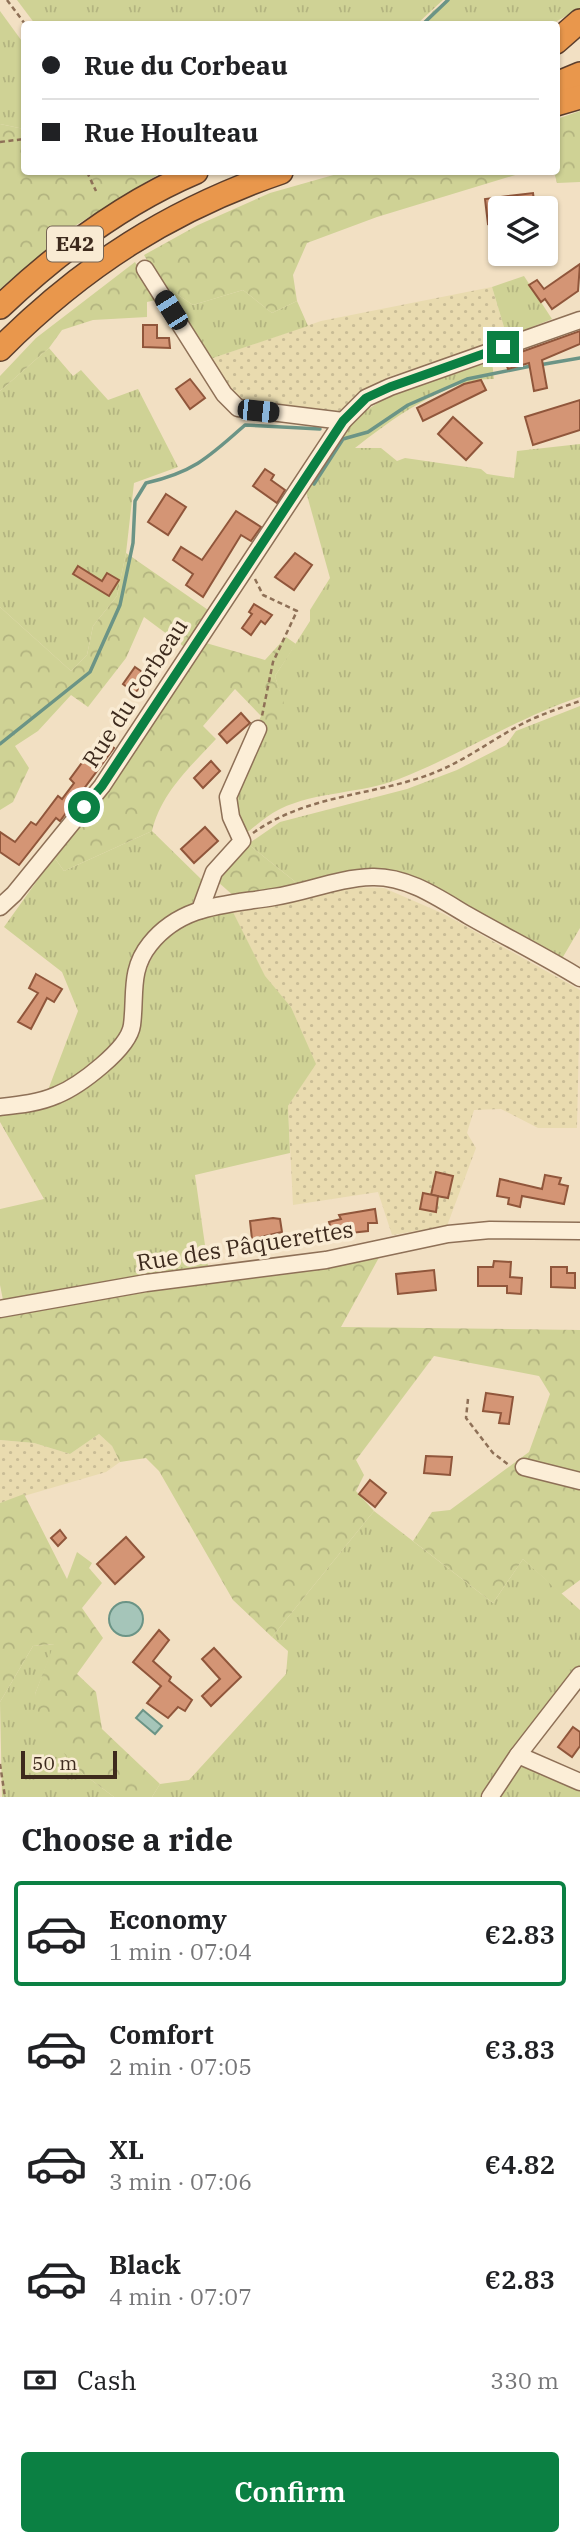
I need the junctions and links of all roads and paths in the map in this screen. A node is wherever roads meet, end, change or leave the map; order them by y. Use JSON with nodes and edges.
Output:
{"nodes":[{"id":1,"x":7,"y":0,"type":"edge"},
{"id":2,"x":23,"y":21,"type":"edge"},
{"id":3,"x":580,"y":21,"type":"edge"},
{"id":4,"x":560,"y":38,"type":"edge"},
{"id":5,"x":580,"y":42,"type":"edge"},
{"id":6,"x":560,"y":50,"type":"edge"},
{"id":7,"x":580,"y":74,"type":"edge"},
{"id":8,"x":560,"y":82,"type":"edge"},
{"id":9,"x":580,"y":96,"type":"edge"},
{"id":10,"x":560,"y":103,"type":"edge"},
{"id":11,"x":21,"y":139,"type":"edge"},
{"id":12,"x":0,"y":142,"type":"edge"},
{"id":13,"x":88,"y":175,"type":"edge"},
{"id":14,"x":190,"y":175,"type":"edge"},
{"id":15,"x":273,"y":175,"type":"edge"},
{"id":16,"x":96,"y":191,"type":"dead end"},
{"id":17,"x":145,"y":269,"type":"dead end"},
{"id":18,"x":0,"y":307,"type":"edge"},
{"id":19,"x":580,"y":320,"type":"edge"},
{"id":20,"x":0,"y":349,"type":"edge"},
{"id":21,"x":343,"y":421,"type":"junction"},
{"id":22,"x":251,"y":559,"type":"junction"},
{"id":23,"x":580,"y":701,"type":"edge"},
{"id":24,"x":258,"y":729,"type":"joint"},
{"id":25,"x":242,"y":841,"type":"junction"},
{"id":26,"x":0,"y":907,"type":"edge"},
{"id":27,"x":200,"y":910,"type":"junction"},
{"id":28,"x":580,"y":978,"type":"edge"},
{"id":29,"x":0,"y":1107,"type":"edge"},
{"id":30,"x":580,"y":1231,"type":"edge"},
{"id":31,"x":0,"y":1308,"type":"edge"},
{"id":32,"x":468,"y":1399,"type":"dead end"},
{"id":33,"x":519,"y":1468,"type":"joint"},
{"id":34,"x":580,"y":1480,"type":"edge"},
{"id":35,"x":580,"y":1675,"type":"edge"},
{"id":36,"x":518,"y":1755,"type":"junction"},
{"id":37,"x":0,"y":1765,"type":"edge"},
{"id":38,"x":580,"y":1782,"type":"edge"},
{"id":39,"x":5,"y":1797,"type":"edge"},
{"id":40,"x":491,"y":1797,"type":"edge"}],
"edges":[{"from":1,"to":2,"type":"path"},
{"from":3,"to":4,"type":"highway"},
{"from":5,"to":6,"type":"highway"},
{"from":7,"to":8,"type":"highway"},
{"from":9,"to":10,"type":"highway"},
{"from":11,"to":12,"type":"path"},
{"from":13,"to":16,"type":"path"},
{"from":14,"to":18,"type":"highway","number":"E42"},
{"from":15,"to":20,"type":"highway","number":"E42"},
{"from":17,"to":21,"type":"street"},
{"from":19,"to":21,"type":"street","name":"Rue du Corbeau"},
{"from":21,"to":22,"type":"street","name":"Rue du Corbeau"},
{"from":22,"to":24,"type":"path"},
{"from":22,"to":26,"type":"street","name":"Rue du Corbeau"},
{"from":23,"to":25,"type":"path"},
{"from":24,"to":25,"type":"street"},
{"from":25,"to":27,"type":"street"},
{"from":27,"to":28,"type":"street"},
{"from":27,"to":29,"type":"street"},
{"from":30,"to":31,"type":"street","name":"Rue des Pâquerettes"},
{"from":32,"to":33,"type":"path"},
{"from":33,"to":34,"type":"street"},
{"from":35,"to":36,"type":"street"},
{"from":36,"to":38,"type":"street"},
{"from":36,"to":40,"type":"street"},
{"from":37,"to":39,"type":"path"}]}
